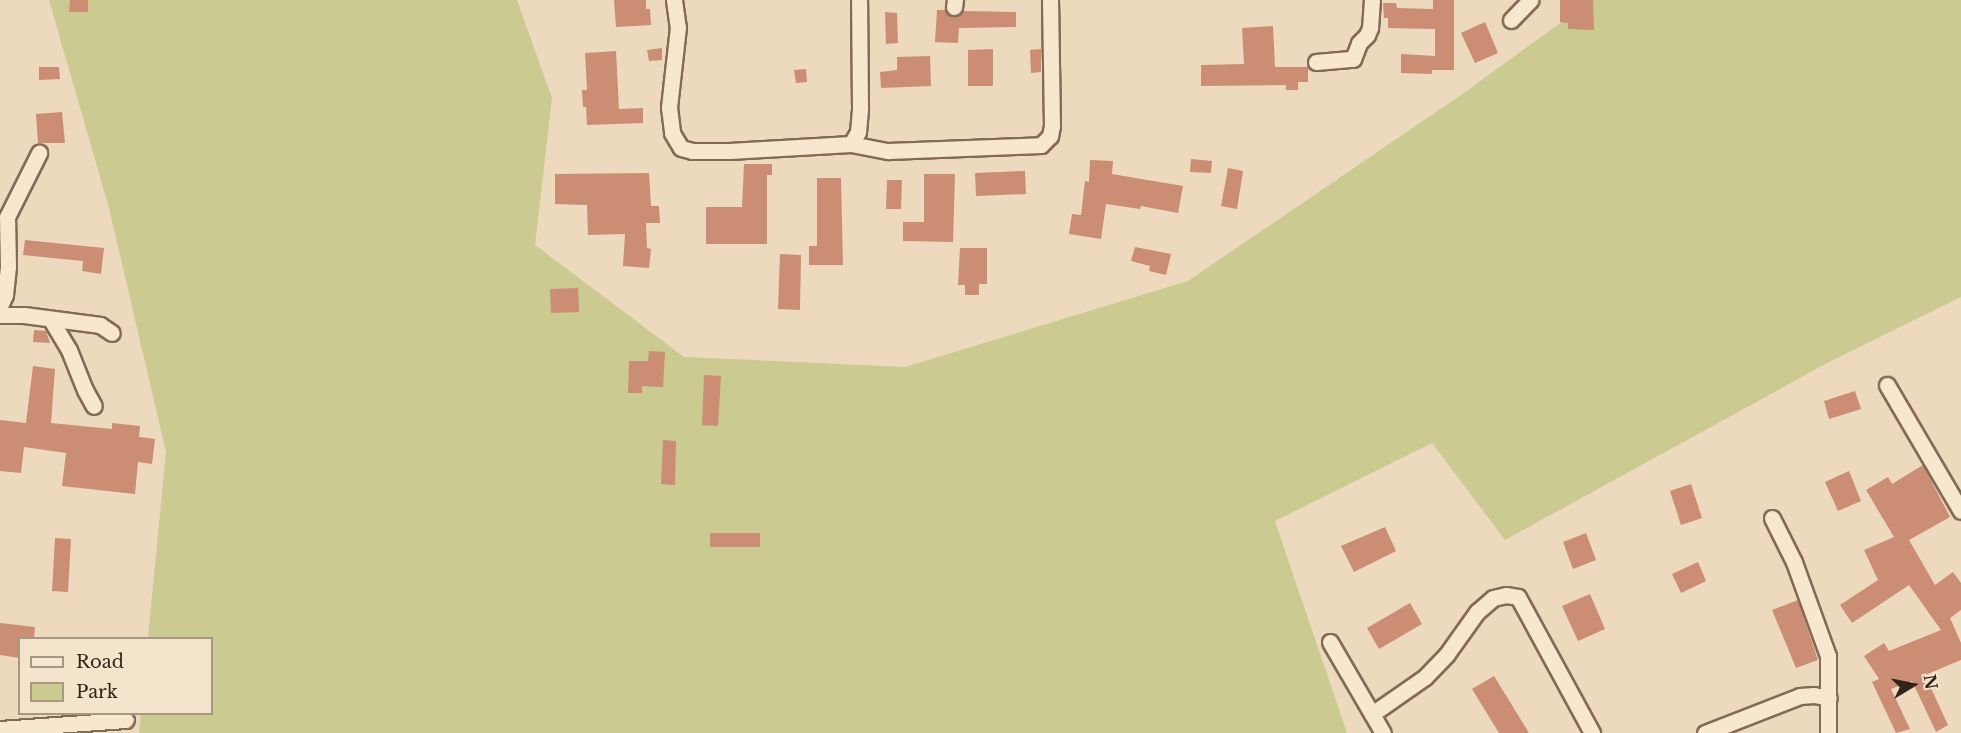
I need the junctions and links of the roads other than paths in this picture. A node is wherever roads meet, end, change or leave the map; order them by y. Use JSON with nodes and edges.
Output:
{"nodes":[{"id":1,"x":674,"y":0,"type":"edge"},
{"id":2,"x":859,"y":0,"type":"edge"},
{"id":3,"x":1050,"y":0,"type":"edge"},
{"id":4,"x":1372,"y":0,"type":"edge"},
{"id":5,"x":1530,"y":0,"type":"edge"},
{"id":6,"x":1511,"y":21,"type":"dead end"},
{"id":7,"x":1316,"y":62,"type":"dead end"},
{"id":8,"x":851,"y":144,"type":"junction"},
{"id":9,"x":39,"y":153,"type":"dead end"},
{"id":10,"x":0,"y":306,"type":"edge"},
{"id":11,"x":0,"y":315,"type":"edge"},
{"id":12,"x":51,"y":320,"type":"junction"},
{"id":13,"x":112,"y":333,"type":"dead end"},
{"id":14,"x":1887,"y":385,"type":"dead end"},
{"id":15,"x":94,"y":406,"type":"dead end"},
{"id":16,"x":1961,"y":511,"type":"edge"},
{"id":17,"x":1772,"y":518,"type":"dead end"},
{"id":18,"x":1330,"y":642,"type":"dead end"},
{"id":19,"x":1828,"y":698,"type":"junction"},
{"id":20,"x":1372,"y":714,"type":"junction"},
{"id":21,"x":126,"y":720,"type":"dead end"},
{"id":22,"x":0,"y":729,"type":"edge"},
{"id":23,"x":1383,"y":733,"type":"edge"},
{"id":24,"x":1592,"y":733,"type":"edge"},
{"id":25,"x":1705,"y":733,"type":"edge"},
{"id":26,"x":1828,"y":733,"type":"edge"}],
"edges":[{"from":1,"to":8,"type":"street"},
{"from":2,"to":8,"type":"street"},
{"from":3,"to":8,"type":"street"},
{"from":4,"to":7,"type":"street"},
{"from":5,"to":6,"type":"street"},
{"from":9,"to":10,"type":"street"},
{"from":11,"to":12,"type":"street"},
{"from":12,"to":13,"type":"street"},
{"from":12,"to":15,"type":"street"},
{"from":14,"to":16,"type":"street"},
{"from":17,"to":19,"type":"street"},
{"from":18,"to":20,"type":"street"},
{"from":19,"to":25,"type":"street"},
{"from":19,"to":26,"type":"street"},
{"from":20,"to":23,"type":"street"},
{"from":20,"to":24,"type":"street"},
{"from":21,"to":22,"type":"street"}]}
